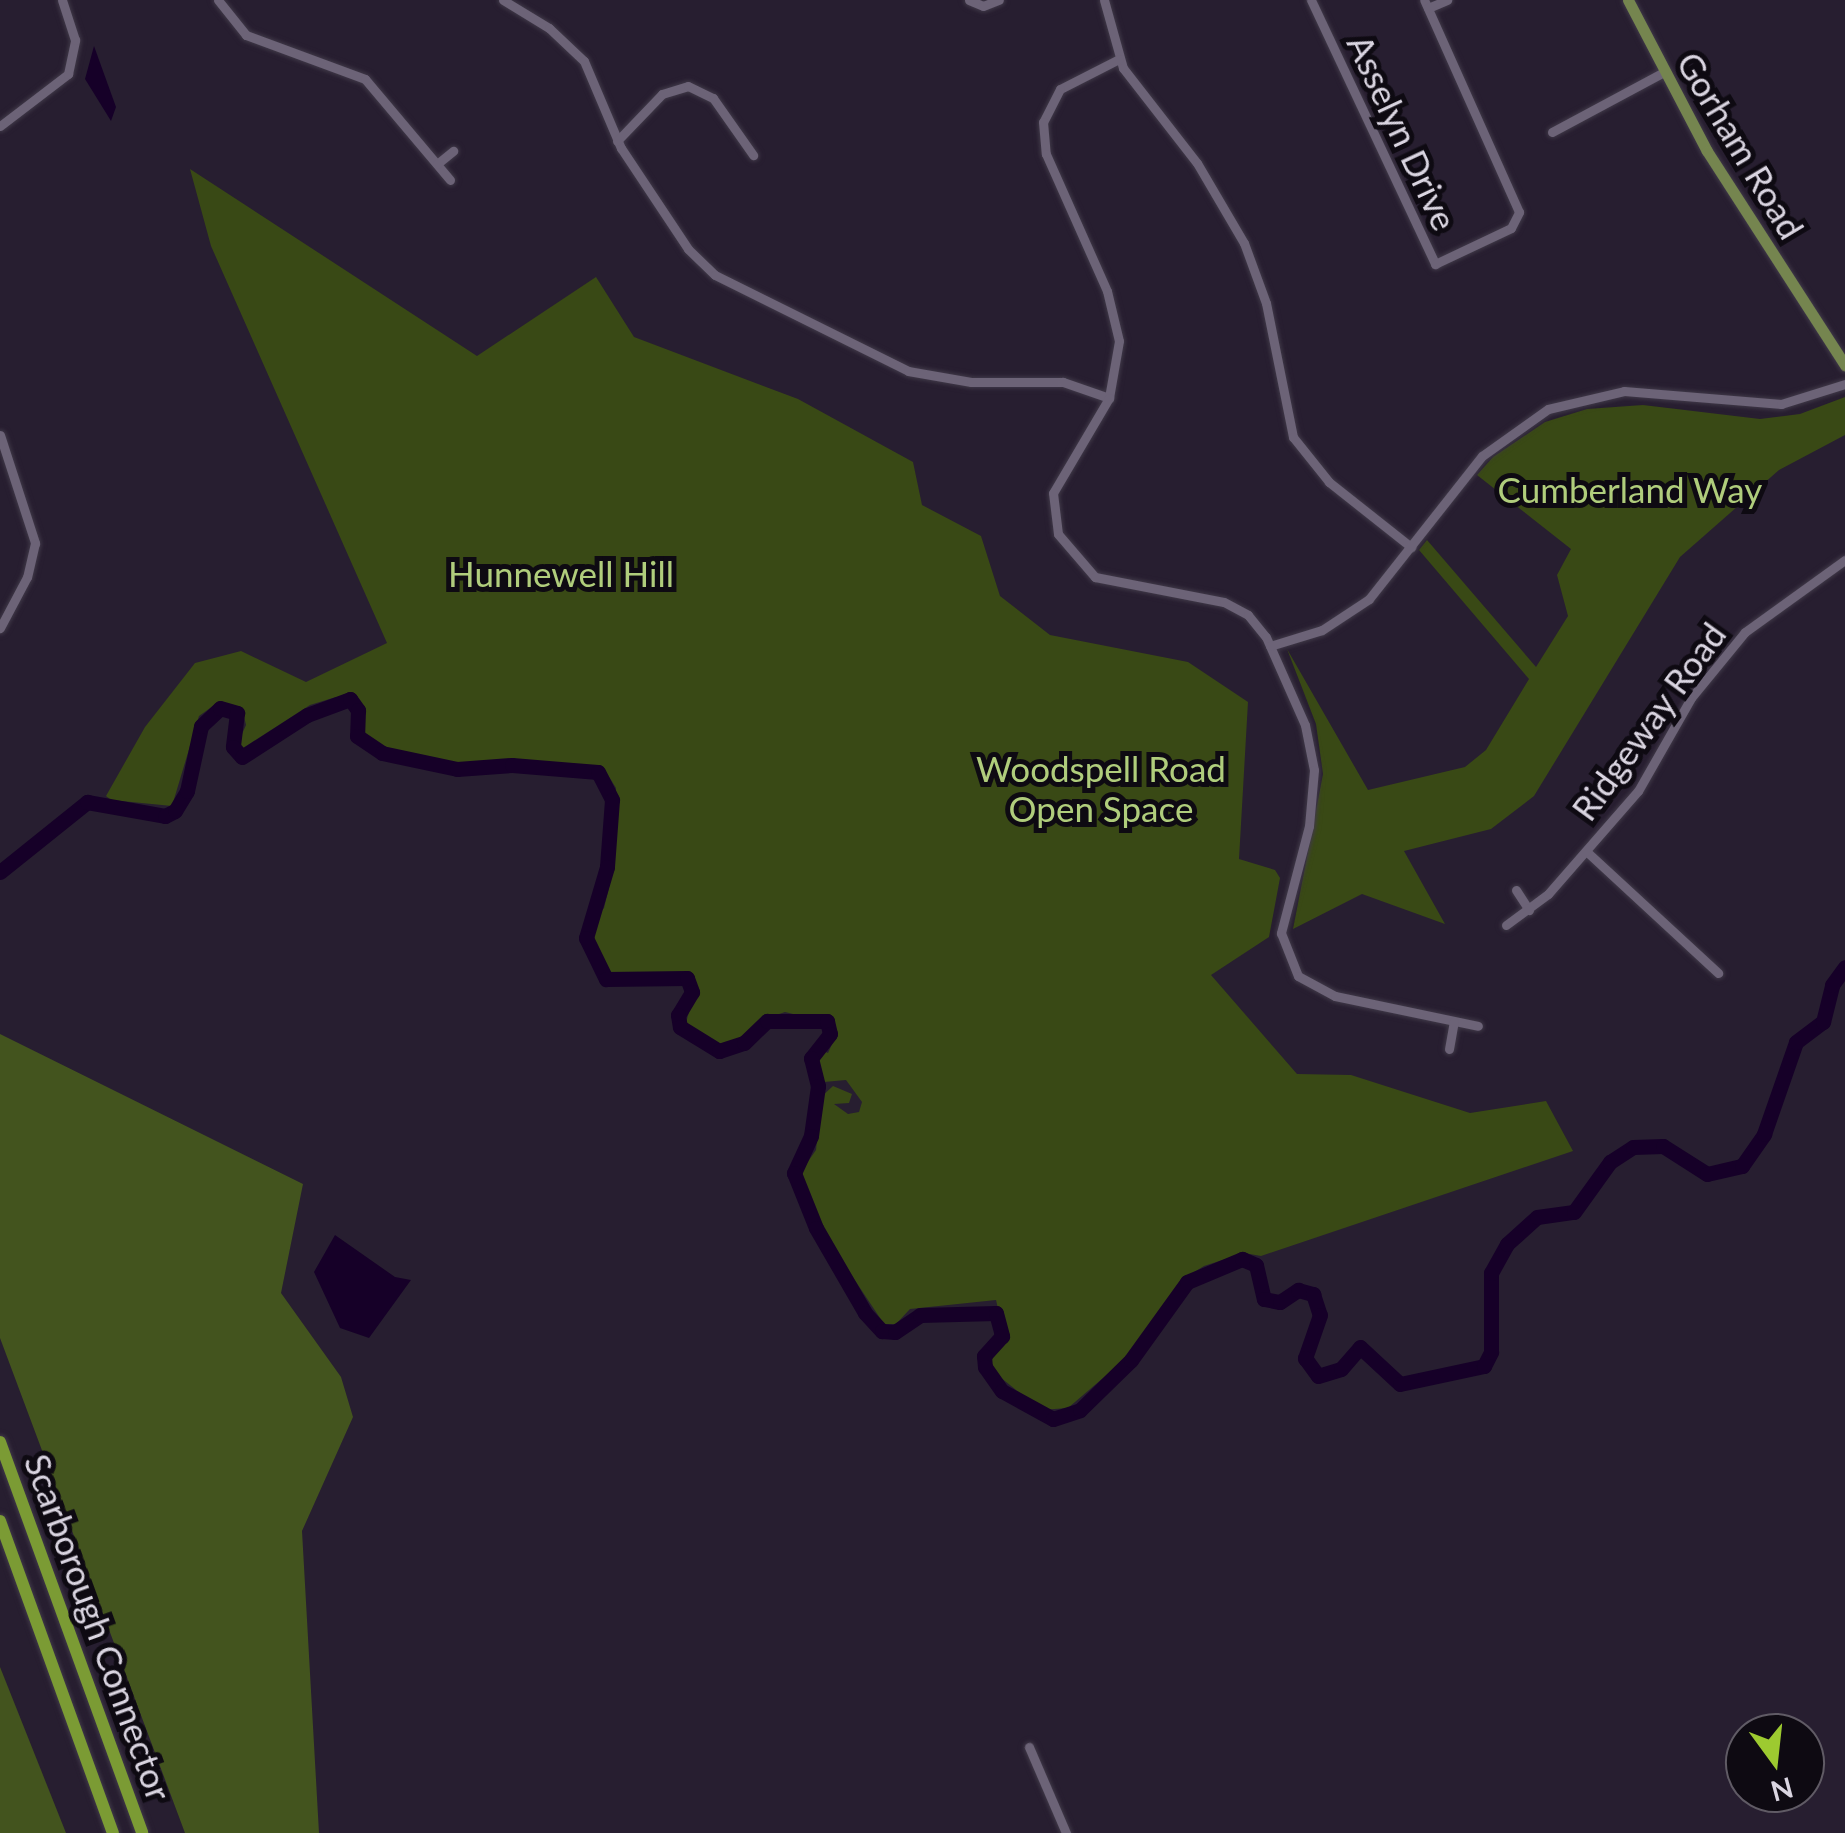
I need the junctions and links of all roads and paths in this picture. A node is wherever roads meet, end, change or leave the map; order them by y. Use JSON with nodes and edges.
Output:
{"nodes":[{"id":1,"x":62,"y":0,"type":"edge"},
{"id":2,"x":218,"y":0,"type":"edge"},
{"id":3,"x":503,"y":0,"type":"edge"},
{"id":4,"x":969,"y":0,"type":"edge"},
{"id":5,"x":999,"y":0,"type":"edge"},
{"id":6,"x":1104,"y":0,"type":"edge"},
{"id":7,"x":1311,"y":0,"type":"edge"},
{"id":8,"x":1447,"y":0,"type":"edge"},
{"id":9,"x":1628,"y":0,"type":"edge"},
{"id":10,"x":1426,"y":4,"type":"edge"},
{"id":11,"x":1119,"y":59,"type":"junction"},
{"id":12,"x":1664,"y":72,"type":"junction"},
{"id":13,"x":0,"y":126,"type":"edge"},
{"id":14,"x":1552,"y":132,"type":"dead end"},
{"id":15,"x":617,"y":140,"type":"junction"},
{"id":16,"x":453,"y":152,"type":"dead end"},
{"id":17,"x":753,"y":155,"type":"dead end"},
{"id":18,"x":437,"y":164,"type":"junction"},
{"id":19,"x":450,"y":180,"type":"dead end"},
{"id":20,"x":1845,"y":365,"type":"edge"},
{"id":21,"x":1845,"y":384,"type":"edge"},
{"id":22,"x":1109,"y":398,"type":"junction"},
{"id":23,"x":0,"y":435,"type":"edge"},
{"id":24,"x":1411,"y":547,"type":"junction"},
{"id":25,"x":1845,"y":560,"type":"edge"},
{"id":26,"x":0,"y":628,"type":"edge"},
{"id":27,"x":1270,"y":646,"type":"junction"},
{"id":28,"x":1586,"y":852,"type":"junction"},
{"id":29,"x":1516,"y":890,"type":"dead end"},
{"id":30,"x":1529,"y":910,"type":"junction"},
{"id":31,"x":1506,"y":925,"type":"dead end"},
{"id":32,"x":1718,"y":972,"type":"dead end"},
{"id":33,"x":1454,"y":1021,"type":"junction"},
{"id":34,"x":1478,"y":1026,"type":"dead end"},
{"id":35,"x":1449,"y":1049,"type":"dead end"},
{"id":36,"x":0,"y":1442,"type":"edge"},
{"id":37,"x":0,"y":1521,"type":"edge"},
{"id":38,"x":1028,"y":1747,"type":"dead end"},
{"id":39,"x":114,"y":1833,"type":"edge"},
{"id":40,"x":142,"y":1833,"type":"edge"},
{"id":41,"x":1066,"y":1833,"type":"edge"}],
"edges":[{"from":1,"to":13,"type":"street"},
{"from":2,"to":18,"type":"street"},
{"from":3,"to":15,"type":"street"},
{"from":4,"to":5,"type":"street"},
{"from":6,"to":11,"type":"street"},
{"from":7,"to":10,"type":"street","name":"Asselyn Drive"},
{"from":8,"to":10,"type":"street","name":"Asselyn Drive"},
{"from":9,"to":12,"type":"main road","name":"Gorham Road"},
{"from":11,"to":22,"type":"street"},
{"from":11,"to":24,"type":"street"},
{"from":12,"to":14,"type":"street"},
{"from":12,"to":20,"type":"main road","name":"Gorham Road"},
{"from":15,"to":17,"type":"street"},
{"from":15,"to":22,"type":"street"},
{"from":16,"to":18,"type":"street"},
{"from":18,"to":19,"type":"street"},
{"from":21,"to":24,"type":"street"},
{"from":22,"to":27,"type":"street"},
{"from":23,"to":26,"type":"street"},
{"from":24,"to":27,"type":"street"},
{"from":25,"to":28,"type":"street","name":"Ridgeway Road"},
{"from":27,"to":33,"type":"street"},
{"from":28,"to":30,"type":"street","name":"Ridgeway Road"},
{"from":28,"to":32,"type":"street"},
{"from":29,"to":30,"type":"street"},
{"from":30,"to":31,"type":"street","name":"Ridgeway Road"},
{"from":33,"to":34,"type":"street"},
{"from":33,"to":35,"type":"street"},
{"from":36,"to":40,"type":"highway","name":"Scarborough Connector"},
{"from":37,"to":39,"type":"highway","name":"Scarborough Connector"},
{"from":38,"to":41,"type":"street"}]}
